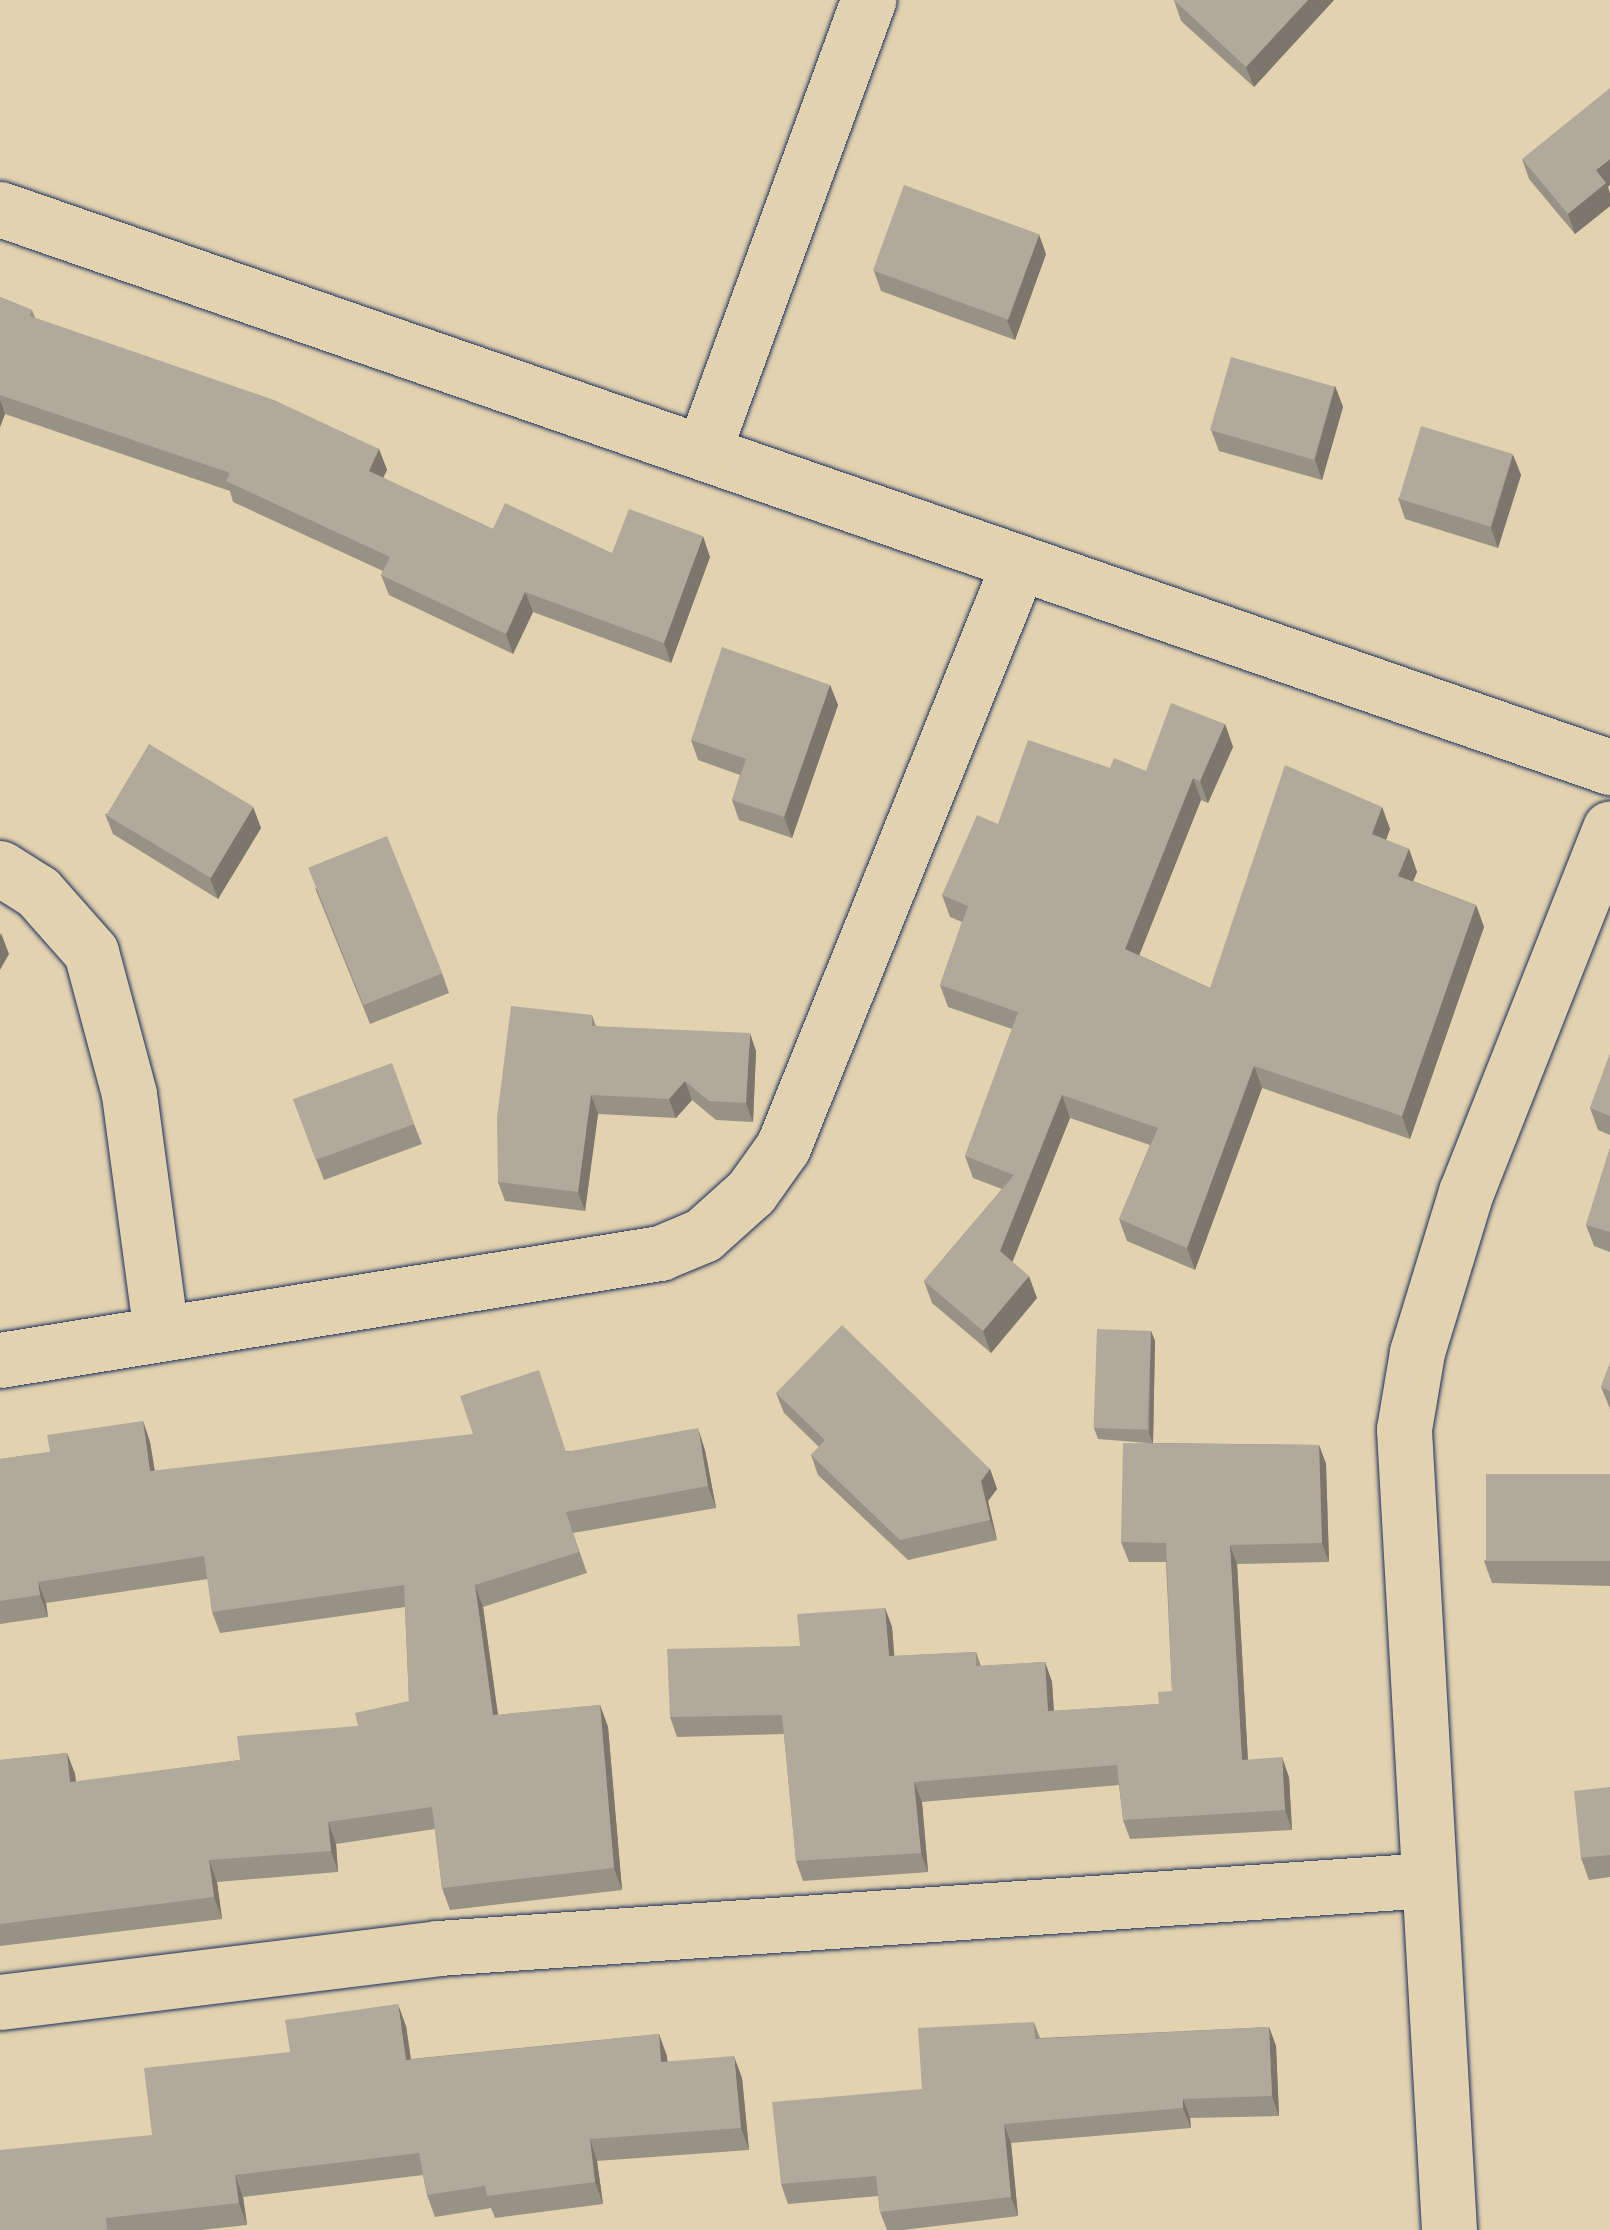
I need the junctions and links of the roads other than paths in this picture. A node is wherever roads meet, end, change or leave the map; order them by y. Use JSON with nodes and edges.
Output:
{"nodes":[{"id":1,"x":868,"y":0,"type":"edge"},
{"id":2,"x":0,"y":209,"type":"edge"},
{"id":3,"x":704,"y":449,"type":"junction"},
{"id":4,"x":1018,"y":565,"type":"junction"},
{"id":5,"x":1610,"y":767,"type":"edge"},
{"id":6,"x":1610,"y":828,"type":"edge"},
{"id":7,"x":0,"y":868,"type":"edge"},
{"id":8,"x":161,"y":1333,"type":"junction"},
{"id":9,"x":0,"y":1360,"type":"edge"},
{"id":10,"x":1429,"y":1880,"type":"junction"},
{"id":11,"x":0,"y":2002,"type":"edge"},
{"id":12,"x":1449,"y":2230,"type":"edge"}],
"edges":[{"from":1,"to":3,"type":"street"},
{"from":2,"to":3,"type":"street"},
{"from":3,"to":4,"type":"street"},
{"from":4,"to":5,"type":"street"},
{"from":4,"to":8,"type":"street"},
{"from":6,"to":10,"type":"street"},
{"from":7,"to":8,"type":"street"},
{"from":8,"to":9,"type":"street"},
{"from":10,"to":11,"type":"street"},
{"from":10,"to":12,"type":"street"}]}
